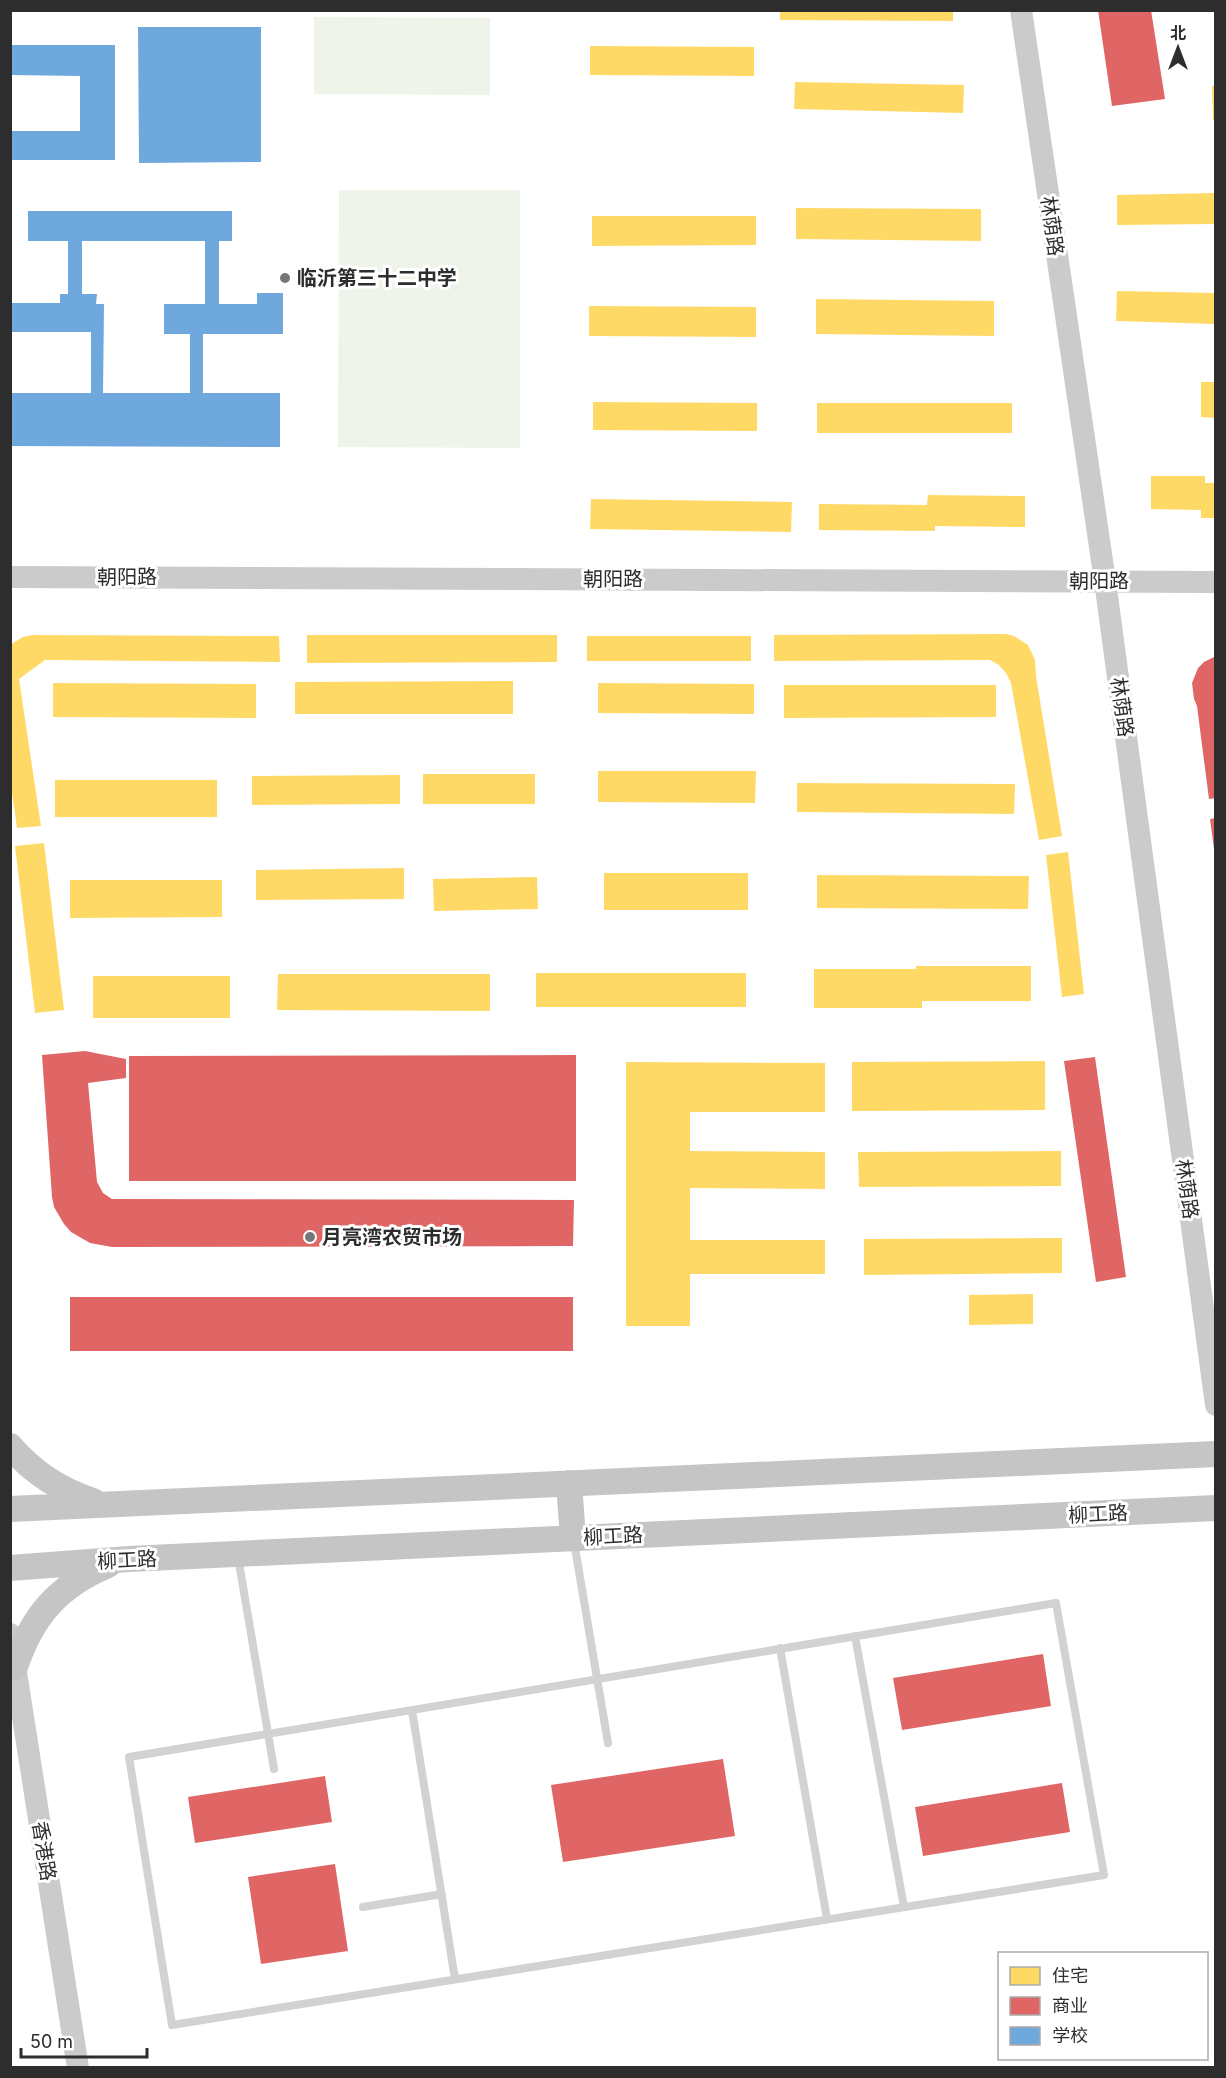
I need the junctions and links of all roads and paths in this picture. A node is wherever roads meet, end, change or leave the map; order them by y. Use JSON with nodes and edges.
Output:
{"nodes":[{"id":1,"x":1021,"y":10,"type":"edge"},
{"id":2,"x":10,"y":577,"type":"edge"},
{"id":3,"x":1105,"y":581,"type":"junction"},
{"id":4,"x":1215,"y":582,"type":"edge"},
{"id":5,"x":1215,"y":1405,"type":"edge"},
{"id":6,"x":10,"y":1446,"type":"edge"},
{"id":7,"x":1215,"y":1454,"type":"edge"},
{"id":8,"x":569,"y":1483,"type":"junction"},
{"id":9,"x":102,"y":1504,"type":"junction"},
{"id":10,"x":1215,"y":1508,"type":"edge"},
{"id":11,"x":10,"y":1509,"type":"edge"},
{"id":12,"x":573,"y":1538,"type":"junction"},
{"id":13,"x":238,"y":1554,"type":"junction"},
{"id":14,"x":129,"y":1559,"type":"junction"},
{"id":15,"x":10,"y":1568,"type":"edge"},
{"id":16,"x":10,"y":1634,"type":"edge"},
{"id":17,"x":855,"y":1636,"type":"junction"},
{"id":18,"x":780,"y":1648,"type":"junction"},
{"id":19,"x":13,"y":1664,"type":"edge"},
{"id":20,"x":597,"y":1679,"type":"junction"},
{"id":21,"x":412,"y":1710,"type":"junction"},
{"id":22,"x":268,"y":1734,"type":"junction"},
{"id":23,"x":608,"y":1743,"type":"dead end"},
{"id":24,"x":274,"y":1769,"type":"dead end"},
{"id":25,"x":442,"y":1894,"type":"junction"},
{"id":26,"x":363,"y":1907,"type":"dead end"},
{"id":27,"x":904,"y":1907,"type":"junction"},
{"id":28,"x":827,"y":1919,"type":"junction"},
{"id":29,"x":455,"y":1979,"type":"junction"},
{"id":30,"x":78,"y":2067,"type":"edge"}],
"edges":[{"from":1,"to":3,"type":"street","name":"林荫路"},
{"from":2,"to":3,"type":"street","name":"朝阳路"},
{"from":3,"to":4,"type":"street","name":"朝阳路"},
{"from":3,"to":5,"type":"street","name":"林荫路"},
{"from":6,"to":9,"type":"main road"},
{"from":7,"to":8,"type":"main road"},
{"from":8,"to":9,"type":"main road"},
{"from":8,"to":12,"type":"main road"},
{"from":9,"to":11,"type":"main road"},
{"from":10,"to":12,"type":"main road","name":"柳工路"},
{"from":12,"to":13,"type":"main road","name":"柳工路"},
{"from":12,"to":20,"type":"lane"},
{"from":13,"to":14,"type":"main road","name":"柳工路"},
{"from":13,"to":22,"type":"lane"},
{"from":14,"to":15,"type":"main road","name":"柳工路"},
{"from":14,"to":19,"type":"main road"},
{"from":16,"to":19,"type":"street","name":"香港路"},
{"from":17,"to":18,"type":"lane"},
{"from":17,"to":27,"type":"lane"},
{"from":17,"to":27,"type":"lane"},
{"from":18,"to":20,"type":"lane"},
{"from":18,"to":28,"type":"lane"},
{"from":19,"to":30,"type":"street","name":"香港路"},
{"from":20,"to":21,"type":"lane"},
{"from":20,"to":23,"type":"lane"},
{"from":21,"to":22,"type":"lane"},
{"from":21,"to":25,"type":"lane"},
{"from":22,"to":24,"type":"lane"},
{"from":22,"to":29,"type":"lane"},
{"from":25,"to":26,"type":"lane"},
{"from":25,"to":29,"type":"lane"},
{"from":27,"to":28,"type":"lane"},
{"from":28,"to":29,"type":"lane"}]}
